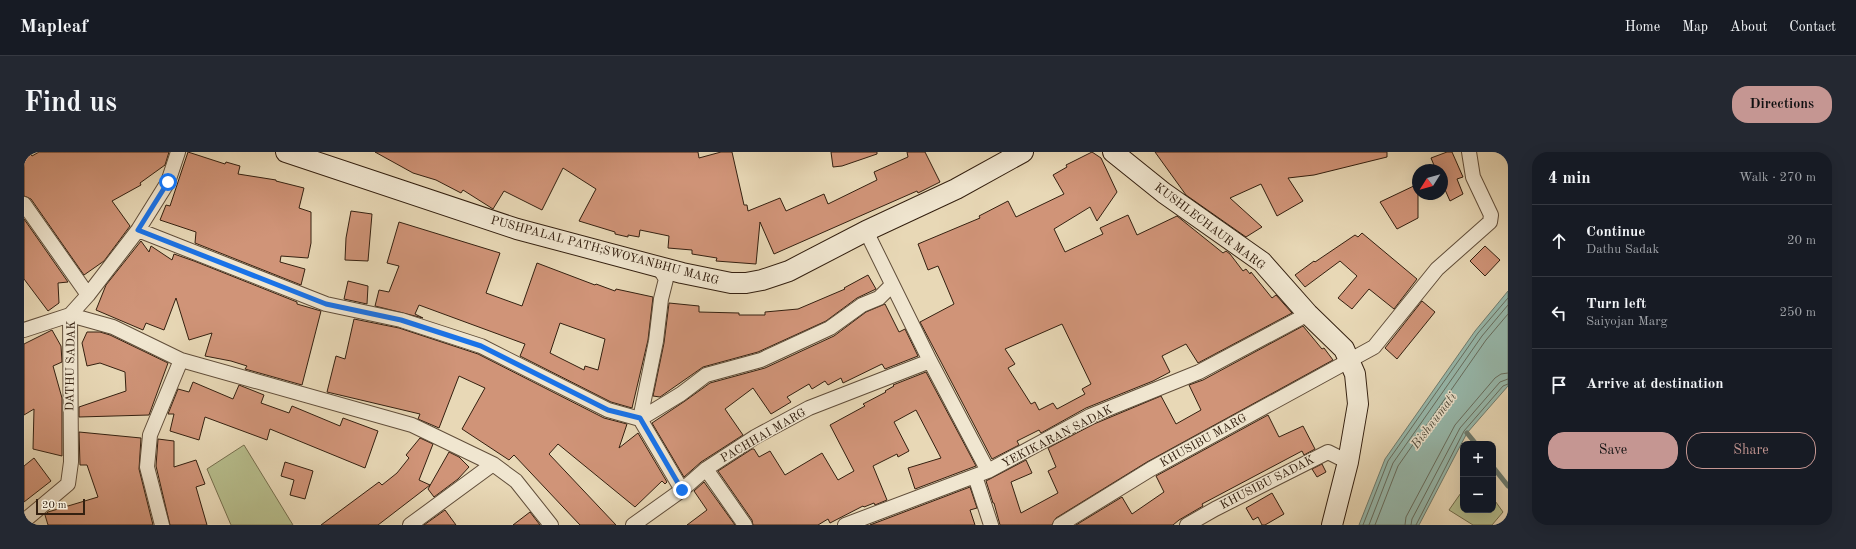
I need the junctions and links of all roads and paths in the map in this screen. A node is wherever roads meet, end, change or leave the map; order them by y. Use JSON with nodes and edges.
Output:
{"nodes":[{"id":1,"x":178,"y":152,"type":"edge"},
{"id":2,"x":286,"y":152,"type":"edge"},
{"id":3,"x":1023,"y":152,"type":"edge"},
{"id":4,"x":1113,"y":152,"type":"edge"},
{"id":5,"x":1469,"y":152,"type":"edge"},
{"id":6,"x":24,"y":204,"type":"edge"},
{"id":7,"x":138,"y":230,"type":"junction"},
{"id":8,"x":866,"y":231,"type":"junction"},
{"id":9,"x":657,"y":266,"type":"junction"},
{"id":10,"x":892,"y":284,"type":"junction"},
{"id":11,"x":88,"y":295,"type":"junction"},
{"id":12,"x":1308,"y":314,"type":"junction"},
{"id":13,"x":70,"y":315,"type":"junction"},
{"id":14,"x":24,"y":330,"type":"edge"},
{"id":15,"x":1349,"y":359,"type":"junction"},
{"id":16,"x":181,"y":360,"type":"junction"},
{"id":17,"x":930,"y":361,"type":"junction"},
{"id":18,"x":640,"y":418,"type":"junction"},
{"id":19,"x":1348,"y":462,"type":"junction"},
{"id":20,"x":493,"y":464,"type":"junction"},
{"id":21,"x":706,"y":469,"type":"junction"},
{"id":22,"x":981,"y":474,"type":"junction"},
{"id":23,"x":682,"y":490,"type":"junction"},
{"id":24,"x":24,"y":521,"type":"edge"},
{"id":25,"x":162,"y":525,"type":"edge"},
{"id":26,"x":410,"y":525,"type":"edge"},
{"id":27,"x":551,"y":525,"type":"edge"},
{"id":28,"x":633,"y":525,"type":"edge"},
{"id":29,"x":745,"y":525,"type":"edge"},
{"id":30,"x":845,"y":525,"type":"edge"},
{"id":31,"x":991,"y":525,"type":"edge"},
{"id":32,"x":1060,"y":525,"type":"edge"},
{"id":33,"x":1187,"y":525,"type":"edge"},
{"id":34,"x":1332,"y":525,"type":"edge"}],
"edges":[{"from":1,"to":7,"type":"street","name":"DATHU SADAK"},
{"from":2,"to":9,"type":"main road","name":"PUSHPALAL PATH;SWOYANBHU MARG"},
{"from":3,"to":8,"type":"main road","name":"PUSHPALAL PATH;SWOYANBHU MARG"},
{"from":4,"to":12,"type":"main road","name":"KUSHLECHAUR MARG"},
{"from":5,"to":15,"type":"street","name":"KHUSIBU MARG"},
{"from":6,"to":11,"type":"street"},
{"from":7,"to":11,"type":"street","name":"DATHU SADAK"},
{"from":7,"to":18,"type":"street"},
{"from":8,"to":9,"type":"main road","name":"PUSHPALAL PATH;SWOYANBHU MARG"},
{"from":8,"to":10,"type":"street"},
{"from":9,"to":18,"type":"street"},
{"from":10,"to":17,"type":"street"},
{"from":10,"to":18,"type":"street"},
{"from":11,"to":13,"type":"street","name":"DATHU SADAK"},
{"from":12,"to":15,"type":"main road","name":"KUSHLECHAUR MARG"},
{"from":12,"to":22,"type":"street","name":"YEKIKARAN SADAK"},
{"from":13,"to":14,"type":"street"},
{"from":13,"to":16,"type":"street"},
{"from":13,"to":24,"type":"street","name":"DATHU SADAK"},
{"from":15,"to":19,"type":"main road","name":"KUSHLECHAUR MARG"},
{"from":15,"to":32,"type":"street","name":"KHUSIBU MARG"},
{"from":16,"to":20,"type":"street"},
{"from":16,"to":25,"type":"street"},
{"from":17,"to":21,"type":"street","name":"PACHHAI MARG"},
{"from":17,"to":22,"type":"street"},
{"from":18,"to":23,"type":"street"},
{"from":19,"to":33,"type":"street","name":"KHUSIBU SADAK"},
{"from":19,"to":34,"type":"main road","name":"KUSHLECHAUR MARG"},
{"from":20,"to":26,"type":"street"},
{"from":20,"to":27,"type":"street"},
{"from":21,"to":23,"type":"street","name":"PACHHAI MARG"},
{"from":21,"to":29,"type":"street"},
{"from":22,"to":30,"type":"street","name":"YEKIKARAN SADAK"},
{"from":22,"to":31,"type":"street"},
{"from":23,"to":28,"type":"street","name":"PACHHAI MARG"}]}
